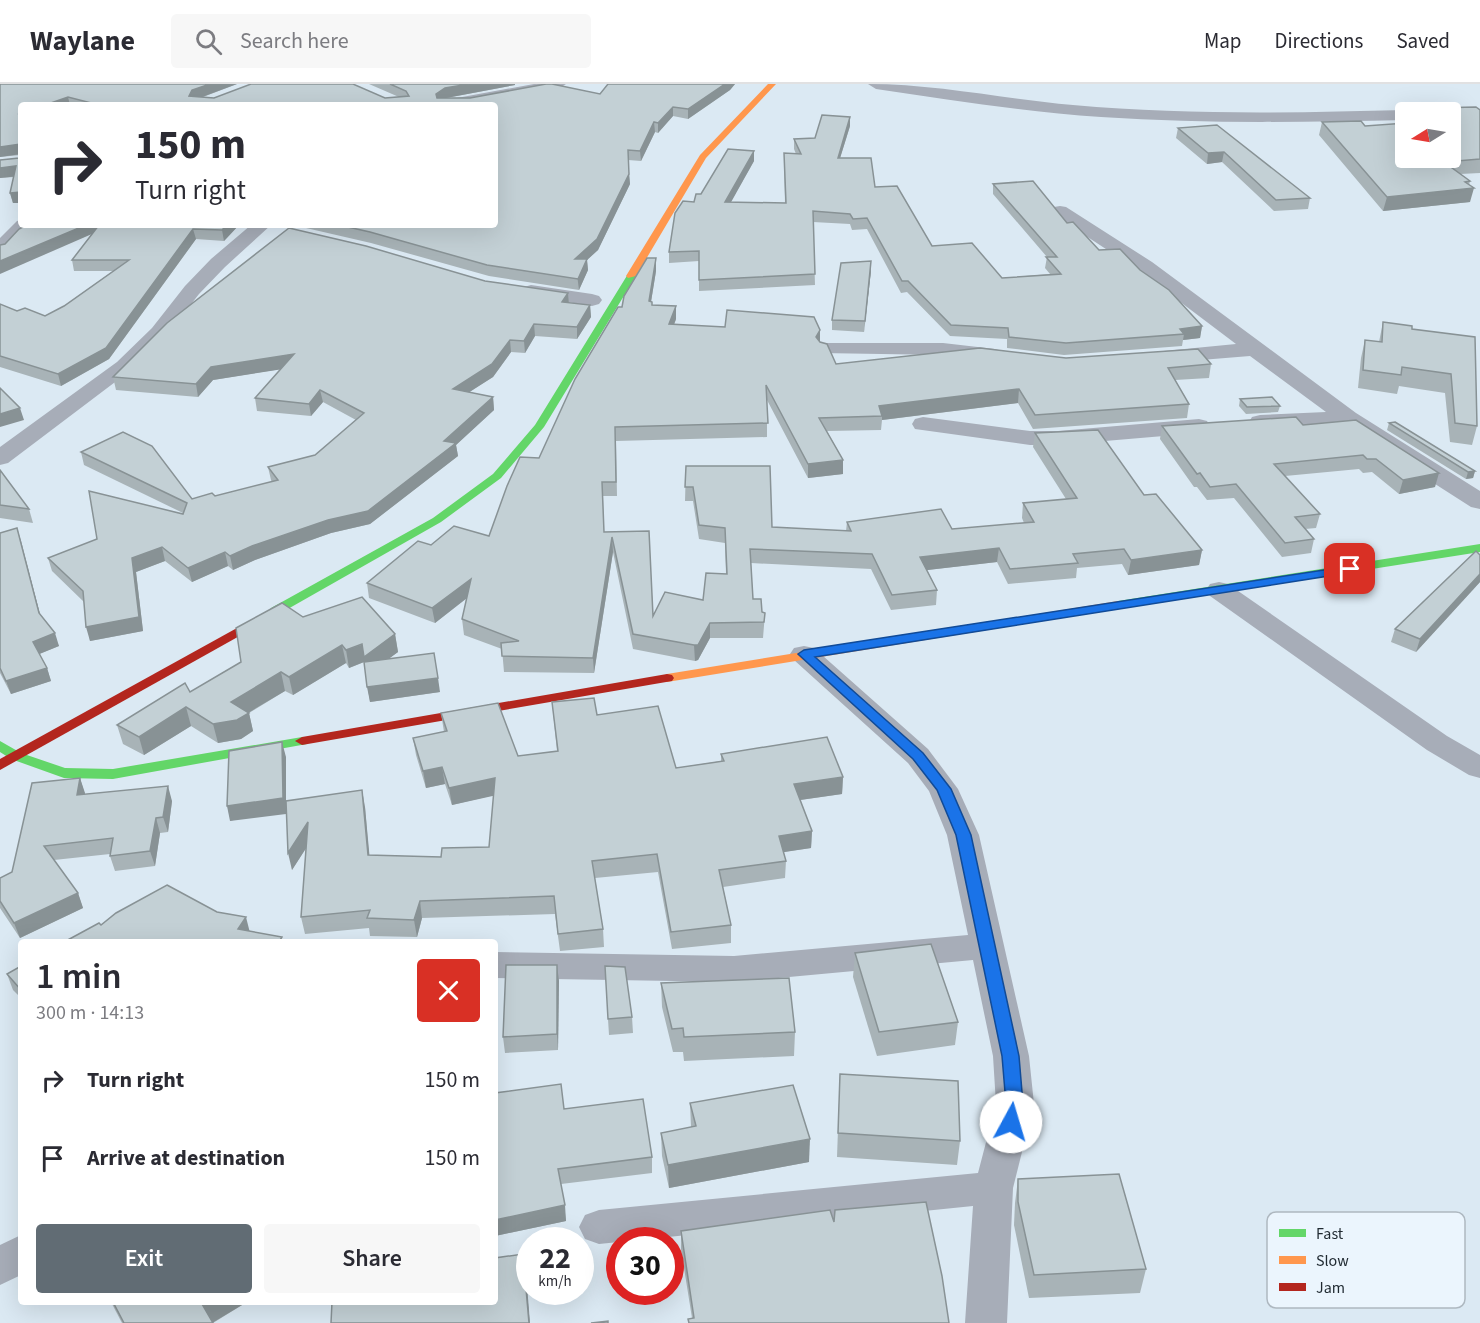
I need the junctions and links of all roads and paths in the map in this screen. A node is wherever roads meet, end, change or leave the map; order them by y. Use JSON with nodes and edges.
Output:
{"nodes":[{"id":1,"x":558,"y":84,"type":"edge"},
{"id":2,"x":754,"y":84,"type":"edge"},
{"id":3,"x":772,"y":84,"type":"edge"},
{"id":4,"x":876,"y":84,"type":"edge"},
{"id":5,"x":462,"y":102,"type":"edge"},
{"id":6,"x":1395,"y":115,"type":"edge"},
{"id":7,"x":693,"y":147,"type":"dead end"},
{"id":8,"x":1060,"y":211,"type":"edge"},
{"id":9,"x":17,"y":220,"type":"edge"},
{"id":10,"x":259,"y":228,"type":"edge"},
{"id":11,"x":275,"y":228,"type":"edge"},
{"id":12,"x":284,"y":230,"type":"edge"},
{"id":13,"x":0,"y":249,"type":"edge"},
{"id":14,"x":510,"y":288,"type":"edge"},
{"id":15,"x":592,"y":300,"type":"dead end"},
{"id":16,"x":826,"y":349,"type":"edge"},
{"id":17,"x":1254,"y":349,"type":"junction"},
{"id":18,"x":1011,"y":358,"type":"edge"},
{"id":19,"x":1140,"y":358,"type":"edge"},
{"id":20,"x":1348,"y":418,"type":"junction"},
{"id":21,"x":924,"y":424,"type":"dead end"},
{"id":22,"x":5,"y":448,"type":"edge"},
{"id":23,"x":1480,"y":502,"type":"edge"},
{"id":24,"x":1480,"y":548,"type":"edge"},
{"id":25,"x":1219,"y":590,"type":"junction"},
{"id":26,"x":804,"y":654,"type":"junction"},
{"id":27,"x":3,"y":741,"type":"edge"},
{"id":28,"x":16,"y":756,"type":"junction"},
{"id":29,"x":0,"y":765,"type":"edge"},
{"id":30,"x":1480,"y":768,"type":"edge"},
{"id":31,"x":986,"y":946,"type":"junction"},
{"id":32,"x":498,"y":965,"type":"edge"},
{"id":33,"x":994,"y":1188,"type":"junction"},
{"id":34,"x":599,"y":1227,"type":"dead end"},
{"id":35,"x":18,"y":1255,"type":"edge"},
{"id":36,"x":0,"y":1267,"type":"edge"},
{"id":37,"x":986,"y":1323,"type":"edge"}],
"edges":[{"from":1,"to":5,"type":"street"},
{"from":2,"to":7,"type":"main road"},
{"from":3,"to":28,"type":"main road"},
{"from":4,"to":6,"type":"street"},
{"from":8,"to":17,"type":"street"},
{"from":9,"to":13,"type":"street"},
{"from":10,"to":22,"type":"street"},
{"from":11,"to":12,"type":"street"},
{"from":14,"to":15,"type":"street"},
{"from":16,"to":18,"type":"street"},
{"from":17,"to":19,"type":"street"},
{"from":17,"to":20,"type":"street"},
{"from":20,"to":21,"type":"street"},
{"from":20,"to":23,"type":"street"},
{"from":24,"to":25,"type":"main road"},
{"from":25,"to":26,"type":"main road"},
{"from":25,"to":30,"type":"street"},
{"from":26,"to":28,"type":"main road"},
{"from":26,"to":31,"type":"street"},
{"from":27,"to":28,"type":"main road"},
{"from":28,"to":29,"type":"main road"},
{"from":31,"to":32,"type":"street"},
{"from":31,"to":33,"type":"street"},
{"from":33,"to":34,"type":"street"},
{"from":33,"to":37,"type":"street"},
{"from":35,"to":36,"type":"street"}]}
